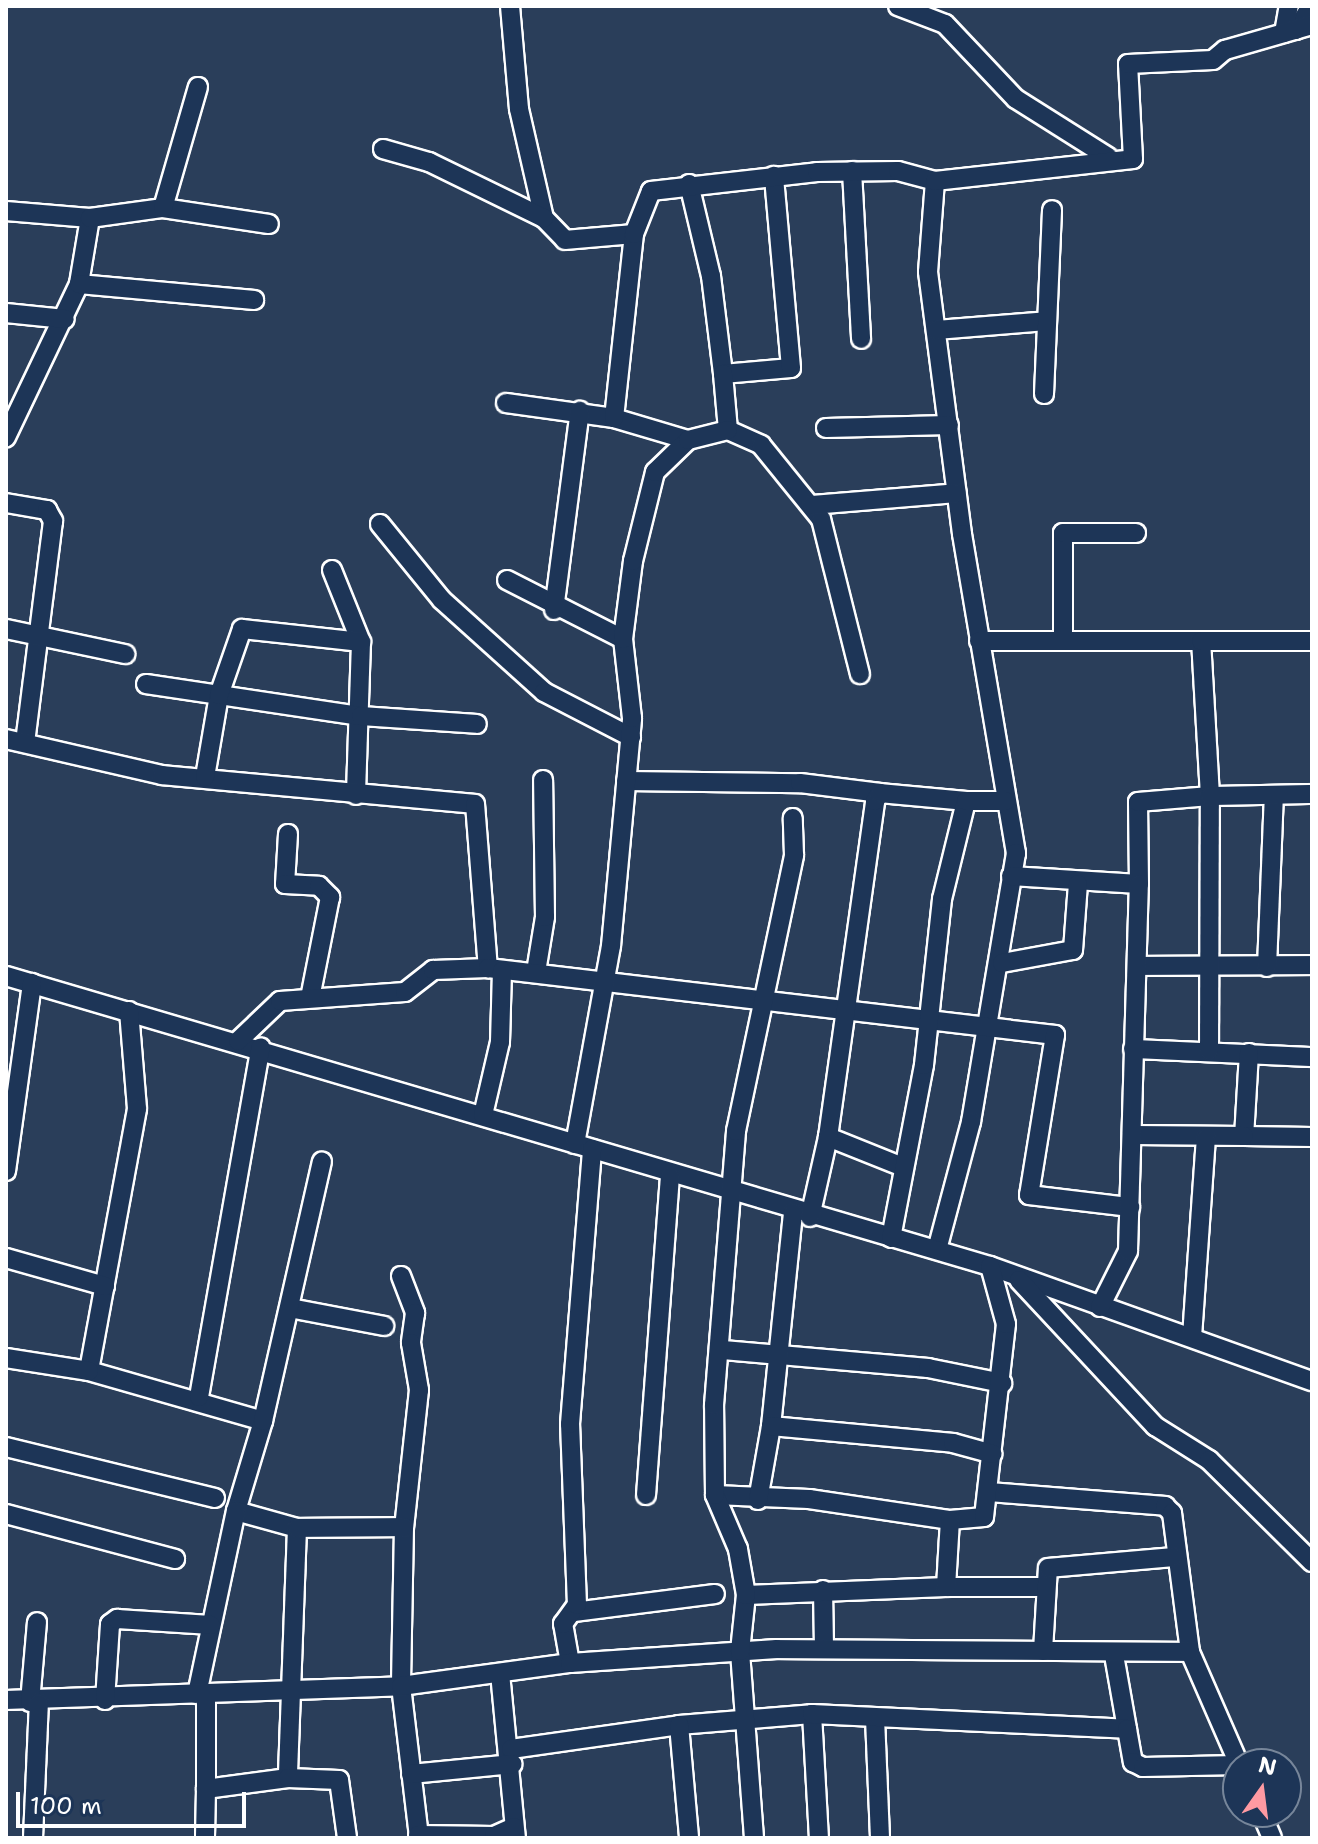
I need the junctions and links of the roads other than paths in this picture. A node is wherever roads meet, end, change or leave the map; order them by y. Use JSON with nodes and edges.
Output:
{"nodes":[{"id":1,"x":510,"y":6,"type":"edge"},
{"id":2,"x":898,"y":6,"type":"edge"},
{"id":3,"x":952,"y":6,"type":"edge"},
{"id":4,"x":1289,"y":6,"type":"edge"},
{"id":5,"x":1311,"y":6,"type":"edge"},
{"id":6,"x":945,"y":24,"type":"junction"},
{"id":7,"x":1297,"y":29,"type":"edge"},
{"id":8,"x":198,"y":87,"type":"dead end"},
{"id":9,"x":383,"y":149,"type":"dead end"},
{"id":10,"x":1121,"y":161,"type":"junction"},
{"id":11,"x":852,"y":171,"type":"junction"},
{"id":12,"x":774,"y":176,"type":"junction"},
{"id":13,"x":935,"y":181,"type":"junction"},
{"id":14,"x":689,"y":184,"type":"junction"},
{"id":15,"x":163,"y":208,"type":"junction"},
{"id":16,"x":1052,"y":210,"type":"dead end"},
{"id":17,"x":6,"y":211,"type":"edge"},
{"id":18,"x":90,"y":218,"type":"junction"},
{"id":19,"x":544,"y":218,"type":"junction"},
{"id":20,"x":269,"y":224,"type":"dead end"},
{"id":21,"x":634,"y":234,"type":"junction"},
{"id":22,"x":79,"y":284,"type":"junction"},
{"id":23,"x":254,"y":300,"type":"dead end"},
{"id":24,"x":6,"y":313,"type":"edge"},
{"id":25,"x":65,"y":319,"type":"junction"},
{"id":26,"x":1047,"y":321,"type":"junction"},
{"id":27,"x":936,"y":330,"type":"junction"},
{"id":28,"x":861,"y":339,"type":"dead end"},
{"id":29,"x":723,"y":374,"type":"junction"},
{"id":30,"x":1044,"y":394,"type":"dead end"},
{"id":31,"x":506,"y":403,"type":"dead end"},
{"id":32,"x":580,"y":411,"type":"junction"},
{"id":33,"x":614,"y":418,"type":"junction"},
{"id":34,"x":949,"y":425,"type":"junction"},
{"id":35,"x":826,"y":428,"type":"dead end"},
{"id":36,"x":728,"y":430,"type":"junction"},
{"id":37,"x":6,"y":437,"type":"edge"},
{"id":38,"x":688,"y":440,"type":"junction"},
{"id":39,"x":957,"y":493,"type":"junction"},
{"id":40,"x":6,"y":503,"type":"edge"},
{"id":41,"x":812,"y":505,"type":"junction"},
{"id":42,"x":380,"y":524,"type":"dead end"},
{"id":43,"x":1136,"y":533,"type":"dead end"},
{"id":44,"x":332,"y":570,"type":"dead end"},
{"id":45,"x":507,"y":580,"type":"dead end"},
{"id":46,"x":554,"y":610,"type":"junction"},
{"id":47,"x":6,"y":629,"type":"edge"},
{"id":48,"x":40,"y":633,"type":"junction"},
{"id":49,"x":1063,"y":638,"type":"junction"},
{"id":50,"x":623,"y":639,"type":"junction"},
{"id":51,"x":979,"y":641,"type":"junction"},
{"id":52,"x":1201,"y":641,"type":"junction"},
{"id":53,"x":1312,"y":641,"type":"edge"},
{"id":54,"x":361,"y":642,"type":"junction"},
{"id":55,"x":125,"y":654,"type":"dead end"},
{"id":56,"x":860,"y":674,"type":"dead end"},
{"id":57,"x":146,"y":684,"type":"dead end"},
{"id":58,"x":219,"y":695,"type":"junction"},
{"id":59,"x":361,"y":716,"type":"junction"},
{"id":60,"x":477,"y":724,"type":"dead end"},
{"id":61,"x":631,"y":737,"type":"junction"},
{"id":62,"x":15,"y":740,"type":"edge"},
{"id":63,"x":205,"y":777,"type":"junction"},
{"id":64,"x":543,"y":780,"type":"dead end"},
{"id":65,"x":626,"y":781,"type":"junction"},
{"id":66,"x":880,"y":793,"type":"junction"},
{"id":67,"x":1312,"y":794,"type":"edge"},
{"id":68,"x":356,"y":795,"type":"junction"},
{"id":69,"x":1210,"y":796,"type":"junction"},
{"id":70,"x":1274,"y":796,"type":"junction"},
{"id":71,"x":966,"y":801,"type":"junction"},
{"id":72,"x":1006,"y":801,"type":"junction"},
{"id":73,"x":793,"y":818,"type":"dead end"},
{"id":74,"x":288,"y":834,"type":"dead end"},
{"id":75,"x":1011,"y":876,"type":"junction"},
{"id":76,"x":1078,"y":884,"type":"junction"},
{"id":77,"x":1139,"y":884,"type":"junction"},
{"id":78,"x":1002,"y":963,"type":"junction"},
{"id":79,"x":1312,"y":965,"type":"edge"},
{"id":80,"x":1137,"y":966,"type":"junction"},
{"id":81,"x":1267,"y":967,"type":"junction"},
{"id":82,"x":1208,"y":968,"type":"junction"},
{"id":83,"x":495,"y":970,"type":"junction"},
{"id":84,"x":536,"y":972,"type":"junction"},
{"id":85,"x":6,"y":976,"type":"edge"},
{"id":86,"x":32,"y":983,"type":"junction"},
{"id":87,"x":607,"y":983,"type":"junction"},
{"id":88,"x":311,"y":993,"type":"junction"},
{"id":89,"x":763,"y":995,"type":"junction"},
{"id":90,"x":847,"y":1006,"type":"junction"},
{"id":91,"x":129,"y":1011,"type":"junction"},
{"id":92,"x":929,"y":1017,"type":"junction"},
{"id":93,"x":989,"y":1029,"type":"junction"},
{"id":94,"x":238,"y":1041,"type":"junction"},
{"id":95,"x":261,"y":1047,"type":"junction"},
{"id":96,"x":1133,"y":1049,"type":"junction"},
{"id":97,"x":1209,"y":1051,"type":"junction"},
{"id":98,"x":1249,"y":1053,"type":"junction"},
{"id":99,"x":1312,"y":1057,"type":"edge"},
{"id":100,"x":483,"y":1115,"type":"junction"},
{"id":101,"x":1134,"y":1135,"type":"junction"},
{"id":102,"x":1244,"y":1136,"type":"junction"},
{"id":103,"x":828,"y":1137,"type":"junction"},
{"id":104,"x":1206,"y":1137,"type":"junction"},
{"id":105,"x":1312,"y":1137,"type":"edge"},
{"id":106,"x":584,"y":1146,"type":"junction"},
{"id":107,"x":322,"y":1162,"type":"dead end"},
{"id":108,"x":903,"y":1167,"type":"junction"},
{"id":109,"x":6,"y":1171,"type":"edge"},
{"id":110,"x":670,"y":1176,"type":"junction"},
{"id":111,"x":729,"y":1194,"type":"junction"},
{"id":112,"x":1130,"y":1207,"type":"junction"},
{"id":113,"x":802,"y":1214,"type":"junction"},
{"id":114,"x":891,"y":1238,"type":"junction"},
{"id":115,"x":937,"y":1250,"type":"junction"},
{"id":116,"x":6,"y":1258,"type":"edge"},
{"id":117,"x":990,"y":1266,"type":"junction"},
{"id":118,"x":1015,"y":1275,"type":"junction"},
{"id":119,"x":401,"y":1276,"type":"dead end"},
{"id":120,"x":105,"y":1286,"type":"junction"},
{"id":121,"x":1100,"y":1307,"type":"junction"},
{"id":122,"x":290,"y":1308,"type":"junction"},
{"id":123,"x":384,"y":1326,"type":"dead end"},
{"id":124,"x":1192,"y":1337,"type":"junction"},
{"id":125,"x":723,"y":1350,"type":"junction"},
{"id":126,"x":776,"y":1355,"type":"junction"},
{"id":127,"x":6,"y":1358,"type":"edge"},
{"id":128,"x":89,"y":1371,"type":"junction"},
{"id":129,"x":1312,"y":1381,"type":"edge"},
{"id":130,"x":1002,"y":1383,"type":"junction"},
{"id":131,"x":199,"y":1397,"type":"junction"},
{"id":132,"x":263,"y":1421,"type":"junction"},
{"id":133,"x":771,"y":1426,"type":"junction"},
{"id":134,"x":6,"y":1447,"type":"edge"},
{"id":135,"x":993,"y":1454,"type":"junction"},
{"id":136,"x":989,"y":1492,"type":"junction"},
{"id":137,"x":646,"y":1495,"type":"dead end"},
{"id":138,"x":715,"y":1495,"type":"junction"},
{"id":139,"x":215,"y":1498,"type":"dead end"},
{"id":140,"x":758,"y":1500,"type":"junction"},
{"id":141,"x":236,"y":1511,"type":"junction"},
{"id":142,"x":6,"y":1514,"type":"edge"},
{"id":143,"x":950,"y":1520,"type":"junction"},
{"id":144,"x":404,"y":1527,"type":"junction"},
{"id":145,"x":297,"y":1528,"type":"junction"},
{"id":146,"x":1174,"y":1557,"type":"junction"},
{"id":147,"x":175,"y":1559,"type":"dead end"},
{"id":148,"x":1312,"y":1562,"type":"edge"},
{"id":149,"x":943,"y":1587,"type":"junction"},
{"id":150,"x":1044,"y":1587,"type":"junction"},
{"id":151,"x":823,"y":1590,"type":"junction"},
{"id":152,"x":715,"y":1594,"type":"dead end"},
{"id":153,"x":746,"y":1595,"type":"junction"},
{"id":154,"x":574,"y":1612,"type":"junction"},
{"id":155,"x":37,"y":1622,"type":"dead end"},
{"id":156,"x":211,"y":1625,"type":"junction"},
{"id":157,"x":824,"y":1649,"type":"junction"},
{"id":158,"x":740,"y":1651,"type":"junction"},
{"id":159,"x":1043,"y":1651,"type":"junction"},
{"id":160,"x":1190,"y":1652,"type":"junction"},
{"id":161,"x":1114,"y":1655,"type":"junction"},
{"id":162,"x":570,"y":1663,"type":"junction"},
{"id":163,"x":500,"y":1673,"type":"junction"},
{"id":164,"x":401,"y":1686,"type":"junction"},
{"id":165,"x":293,"y":1687,"type":"junction"},
{"id":166,"x":202,"y":1693,"type":"junction"},
{"id":167,"x":6,"y":1700,"type":"edge"},
{"id":168,"x":105,"y":1700,"type":"junction"},
{"id":169,"x":34,"y":1703,"type":"junction"},
{"id":170,"x":812,"y":1714,"type":"junction"},
{"id":171,"x":875,"y":1718,"type":"junction"},
{"id":172,"x":746,"y":1720,"type":"junction"},
{"id":173,"x":679,"y":1725,"type":"junction"},
{"id":174,"x":1127,"y":1729,"type":"junction"},
{"id":175,"x":1232,"y":1748,"type":"edge"},
{"id":176,"x":512,"y":1757,"type":"junction"},
{"id":177,"x":1222,"y":1765,"type":"edge"},
{"id":178,"x":411,"y":1774,"type":"junction"},
{"id":179,"x":288,"y":1778,"type":"junction"},
{"id":180,"x":206,"y":1789,"type":"junction"},
{"id":181,"x":515,"y":1832,"type":"edge"},
{"id":182,"x":418,"y":1837,"type":"edge"},
{"id":183,"x":33,"y":1838,"type":"edge"},
{"id":184,"x":205,"y":1838,"type":"edge"},
{"id":185,"x":347,"y":1838,"type":"edge"},
{"id":186,"x":689,"y":1838,"type":"edge"},
{"id":187,"x":754,"y":1838,"type":"edge"},
{"id":188,"x":819,"y":1838,"type":"edge"},
{"id":189,"x":880,"y":1838,"type":"edge"}],
"edges":[{"from":1,"to":19,"type":"street"},
{"from":2,"to":6,"type":"street"},
{"from":3,"to":6,"type":"street"},
{"from":4,"to":7,"type":"street"},
{"from":5,"to":7,"type":"street"},
{"from":6,"to":10,"type":"street"},
{"from":7,"to":10,"type":"street"},
{"from":8,"to":15,"type":"street"},
{"from":9,"to":19,"type":"street"},
{"from":10,"to":13,"type":"street"},
{"from":11,"to":12,"type":"street"},
{"from":11,"to":13,"type":"street"},
{"from":11,"to":28,"type":"street"},
{"from":12,"to":14,"type":"street"},
{"from":12,"to":29,"type":"street"},
{"from":13,"to":27,"type":"street"},
{"from":14,"to":21,"type":"street"},
{"from":14,"to":29,"type":"street"},
{"from":15,"to":18,"type":"street"},
{"from":15,"to":20,"type":"street"},
{"from":16,"to":26,"type":"street"},
{"from":17,"to":18,"type":"street"},
{"from":18,"to":22,"type":"street"},
{"from":19,"to":21,"type":"street"},
{"from":21,"to":33,"type":"street"},
{"from":22,"to":23,"type":"street"},
{"from":22,"to":25,"type":"street"},
{"from":24,"to":25,"type":"street"},
{"from":25,"to":37,"type":"street"},
{"from":26,"to":27,"type":"street"},
{"from":26,"to":30,"type":"street"},
{"from":27,"to":34,"type":"street"},
{"from":29,"to":36,"type":"street"},
{"from":31,"to":32,"type":"street"},
{"from":32,"to":33,"type":"street"},
{"from":32,"to":46,"type":"street"},
{"from":33,"to":38,"type":"street"},
{"from":34,"to":35,"type":"street"},
{"from":34,"to":39,"type":"street"},
{"from":36,"to":38,"type":"street"},
{"from":36,"to":41,"type":"street"},
{"from":38,"to":50,"type":"street"},
{"from":39,"to":41,"type":"street"},
{"from":39,"to":51,"type":"street"},
{"from":40,"to":48,"type":"street"},
{"from":41,"to":56,"type":"street"},
{"from":42,"to":61,"type":"street"},
{"from":43,"to":49,"type":"street"},
{"from":44,"to":54,"type":"street"},
{"from":45,"to":46,"type":"street"},
{"from":46,"to":50,"type":"street"},
{"from":47,"to":48,"type":"street"},
{"from":48,"to":55,"type":"street"},
{"from":48,"to":62,"type":"street"},
{"from":49,"to":51,"type":"street"},
{"from":49,"to":52,"type":"street"},
{"from":50,"to":61,"type":"street"},
{"from":51,"to":72,"type":"street"},
{"from":52,"to":53,"type":"street"},
{"from":52,"to":69,"type":"street"},
{"from":54,"to":58,"type":"street"},
{"from":54,"to":59,"type":"street"},
{"from":57,"to":58,"type":"street"},
{"from":58,"to":59,"type":"street"},
{"from":58,"to":63,"type":"street"},
{"from":59,"to":60,"type":"street"},
{"from":59,"to":68,"type":"street"},
{"from":61,"to":65,"type":"street"},
{"from":62,"to":63,"type":"street"},
{"from":63,"to":68,"type":"street"},
{"from":64,"to":84,"type":"street"},
{"from":65,"to":66,"type":"street"},
{"from":65,"to":87,"type":"street"},
{"from":66,"to":71,"type":"street"},
{"from":66,"to":90,"type":"street"},
{"from":67,"to":70,"type":"street"},
{"from":68,"to":83,"type":"street"},
{"from":69,"to":70,"type":"street"},
{"from":69,"to":77,"type":"street"},
{"from":69,"to":82,"type":"street"},
{"from":70,"to":81,"type":"street"},
{"from":71,"to":72,"type":"street"},
{"from":71,"to":92,"type":"street"},
{"from":72,"to":75,"type":"street"},
{"from":73,"to":89,"type":"street"},
{"from":74,"to":88,"type":"street"},
{"from":75,"to":76,"type":"street"},
{"from":75,"to":78,"type":"street"},
{"from":76,"to":77,"type":"street"},
{"from":76,"to":78,"type":"street"},
{"from":77,"to":80,"type":"street"},
{"from":78,"to":93,"type":"street"},
{"from":79,"to":81,"type":"street"},
{"from":80,"to":82,"type":"street"},
{"from":80,"to":96,"type":"street"},
{"from":81,"to":82,"type":"street"},
{"from":82,"to":97,"type":"street"},
{"from":83,"to":84,"type":"street"},
{"from":83,"to":88,"type":"street"},
{"from":83,"to":100,"type":"street"},
{"from":84,"to":87,"type":"street"},
{"from":85,"to":86,"type":"street"},
{"from":86,"to":91,"type":"street"},
{"from":86,"to":109,"type":"street"},
{"from":87,"to":89,"type":"street"},
{"from":87,"to":106,"type":"street"},
{"from":88,"to":94,"type":"street"},
{"from":89,"to":90,"type":"street"},
{"from":89,"to":111,"type":"street"},
{"from":90,"to":92,"type":"street"},
{"from":90,"to":103,"type":"street"},
{"from":91,"to":94,"type":"street"},
{"from":91,"to":120,"type":"street"},
{"from":92,"to":93,"type":"street"},
{"from":92,"to":108,"type":"street"},
{"from":93,"to":112,"type":"street"},
{"from":93,"to":115,"type":"street"},
{"from":94,"to":95,"type":"street"},
{"from":95,"to":100,"type":"street"},
{"from":95,"to":131,"type":"street"},
{"from":96,"to":97,"type":"street"},
{"from":96,"to":101,"type":"street"},
{"from":97,"to":98,"type":"street"},
{"from":98,"to":99,"type":"street"},
{"from":98,"to":102,"type":"street"},
{"from":100,"to":106,"type":"street"},
{"from":101,"to":104,"type":"street"},
{"from":101,"to":112,"type":"street"},
{"from":102,"to":104,"type":"street"},
{"from":102,"to":105,"type":"street"},
{"from":103,"to":108,"type":"street"},
{"from":103,"to":113,"type":"street"},
{"from":104,"to":124,"type":"street"},
{"from":106,"to":110,"type":"street"},
{"from":106,"to":154,"type":"street"},
{"from":107,"to":122,"type":"street"},
{"from":108,"to":114,"type":"street"},
{"from":110,"to":111,"type":"street"},
{"from":110,"to":137,"type":"street"},
{"from":111,"to":113,"type":"street"},
{"from":111,"to":125,"type":"street"},
{"from":112,"to":121,"type":"street"},
{"from":113,"to":114,"type":"street"},
{"from":113,"to":126,"type":"street"},
{"from":114,"to":115,"type":"street"},
{"from":115,"to":117,"type":"street"},
{"from":116,"to":120,"type":"street"},
{"from":117,"to":118,"type":"street"},
{"from":117,"to":130,"type":"street"},
{"from":118,"to":121,"type":"street"},
{"from":118,"to":148,"type":"street"},
{"from":119,"to":144,"type":"street"},
{"from":120,"to":128,"type":"street"},
{"from":121,"to":124,"type":"street"},
{"from":122,"to":123,"type":"street"},
{"from":122,"to":132,"type":"street"},
{"from":124,"to":129,"type":"street"},
{"from":125,"to":126,"type":"street"},
{"from":125,"to":138,"type":"street"},
{"from":126,"to":130,"type":"street"},
{"from":126,"to":133,"type":"street"},
{"from":127,"to":128,"type":"street"},
{"from":128,"to":131,"type":"street"},
{"from":130,"to":135,"type":"street"},
{"from":131,"to":132,"type":"street"},
{"from":132,"to":141,"type":"street"},
{"from":133,"to":135,"type":"street"},
{"from":133,"to":140,"type":"street"},
{"from":134,"to":139,"type":"street"},
{"from":135,"to":136,"type":"street"},
{"from":136,"to":143,"type":"street"},
{"from":136,"to":146,"type":"street"},
{"from":138,"to":140,"type":"street"},
{"from":138,"to":153,"type":"street"},
{"from":140,"to":143,"type":"street"},
{"from":141,"to":145,"type":"street"},
{"from":141,"to":156,"type":"street"},
{"from":142,"to":147,"type":"street"},
{"from":143,"to":149,"type":"street"},
{"from":144,"to":145,"type":"street"},
{"from":144,"to":164,"type":"street"},
{"from":145,"to":165,"type":"street"},
{"from":146,"to":150,"type":"street"},
{"from":146,"to":160,"type":"street"},
{"from":149,"to":150,"type":"street"},
{"from":149,"to":151,"type":"street"},
{"from":150,"to":159,"type":"street"},
{"from":151,"to":153,"type":"street"},
{"from":151,"to":157,"type":"street"},
{"from":152,"to":154,"type":"street"},
{"from":153,"to":158,"type":"street"},
{"from":154,"to":162,"type":"street"},
{"from":155,"to":169,"type":"street"},
{"from":156,"to":166,"type":"street"},
{"from":156,"to":168,"type":"street"},
{"from":157,"to":158,"type":"street"},
{"from":157,"to":159,"type":"street"},
{"from":158,"to":162,"type":"street"},
{"from":158,"to":172,"type":"street"},
{"from":159,"to":161,"type":"street"},
{"from":160,"to":161,"type":"street"},
{"from":160,"to":175,"type":"street"},
{"from":161,"to":174,"type":"street"},
{"from":162,"to":163,"type":"street"},
{"from":163,"to":164,"type":"street"},
{"from":163,"to":176,"type":"street"},
{"from":164,"to":165,"type":"street"},
{"from":164,"to":178,"type":"street"},
{"from":165,"to":166,"type":"street"},
{"from":165,"to":179,"type":"street"},
{"from":166,"to":168,"type":"street"},
{"from":166,"to":180,"type":"street"},
{"from":167,"to":169,"type":"street"},
{"from":168,"to":169,"type":"street"},
{"from":169,"to":183,"type":"street"},
{"from":170,"to":171,"type":"street"},
{"from":170,"to":172,"type":"street"},
{"from":170,"to":188,"type":"street"},
{"from":171,"to":174,"type":"street"},
{"from":171,"to":189,"type":"street"},
{"from":172,"to":173,"type":"street"},
{"from":172,"to":187,"type":"street"},
{"from":173,"to":176,"type":"street"},
{"from":173,"to":186,"type":"street"},
{"from":174,"to":177,"type":"street"},
{"from":176,"to":178,"type":"street"},
{"from":176,"to":181,"type":"street"},
{"from":178,"to":182,"type":"street"},
{"from":179,"to":180,"type":"street"},
{"from":179,"to":185,"type":"street"},
{"from":180,"to":184,"type":"street"},
{"from":181,"to":182,"type":"street"}]}
